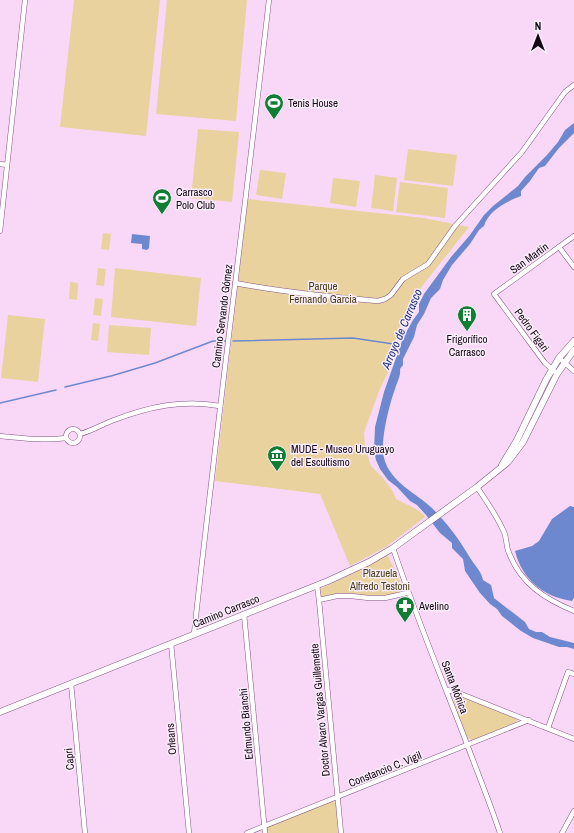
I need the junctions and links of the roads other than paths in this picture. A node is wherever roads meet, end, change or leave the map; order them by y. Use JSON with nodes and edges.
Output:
{"nodes":[{"id":1,"x":25,"y":0,"type":"edge"},
{"id":2,"x":269,"y":0,"type":"edge"},
{"id":3,"x":574,"y":85,"type":"edge"},
{"id":4,"x":0,"y":164,"type":"edge"},
{"id":5,"x":7,"y":168,"type":"junction"},
{"id":6,"x":0,"y":169,"type":"edge"},
{"id":7,"x":0,"y":231,"type":"edge"},
{"id":8,"x":574,"y":236,"type":"edge"},
{"id":9,"x":559,"y":247,"type":"junction"},
{"id":10,"x":574,"y":267,"type":"edge"},
{"id":11,"x":235,"y":284,"type":"junction"},
{"id":12,"x":494,"y":294,"type":"joint"},
{"id":13,"x":574,"y":341,"type":"edge"},
{"id":14,"x":574,"y":350,"type":"edge"},
{"id":15,"x":559,"y":358,"type":"junction"},
{"id":16,"x":564,"y":362,"type":"junction"},
{"id":17,"x":574,"y":371,"type":"edge"},
{"id":18,"x":554,"y":372,"type":"junction"},
{"id":19,"x":220,"y":406,"type":"junction"},
{"id":20,"x":80,"y":434,"type":"junction"},
{"id":21,"x":0,"y":436,"type":"edge"},
{"id":22,"x":66,"y":438,"type":"junction"},
{"id":23,"x":477,"y":487,"type":"junction"},
{"id":24,"x":392,"y":548,"type":"junction"},
{"id":25,"x":317,"y":585,"type":"junction"},
{"id":26,"x":407,"y":593,"type":"junction"},
{"id":27,"x":319,"y":600,"type":"junction"},
{"id":28,"x":574,"y":611,"type":"edge"},
{"id":29,"x":244,"y":614,"type":"junction"},
{"id":30,"x":194,"y":634,"type":"junction"},
{"id":31,"x":171,"y":643,"type":"junction"},
{"id":32,"x":574,"y":674,"type":"edge"},
{"id":33,"x":71,"y":683,"type":"junction"},
{"id":34,"x":447,"y":690,"type":"junction"},
{"id":35,"x":0,"y":712,"type":"edge"},
{"id":36,"x":529,"y":720,"type":"junction"},
{"id":37,"x":548,"y":728,"type":"junction"},
{"id":38,"x":574,"y":739,"type":"edge"},
{"id":39,"x":467,"y":745,"type":"junction"},
{"id":40,"x":338,"y":798,"type":"junction"},
{"id":41,"x":574,"y":811,"type":"edge"},
{"id":42,"x":264,"y":826,"type":"junction"},
{"id":43,"x":85,"y":833,"type":"edge"},
{"id":44,"x":189,"y":833,"type":"edge"},
{"id":45,"x":247,"y":833,"type":"edge"},
{"id":46,"x":264,"y":833,"type":"edge"},
{"id":47,"x":341,"y":833,"type":"edge"},
{"id":48,"x":500,"y":833,"type":"edge"},
{"id":49,"x":562,"y":833,"type":"edge"}],
"edges":[{"from":1,"to":5,"type":"street"},
{"from":2,"to":11,"type":"street","name":"Camino Servando Gómez"},
{"from":3,"to":11,"type":"street"},
{"from":4,"to":5,"type":"street"},
{"from":5,"to":6,"type":"street"},
{"from":5,"to":7,"type":"street"},
{"from":8,"to":9,"type":"street","name":"San Martín"},
{"from":9,"to":10,"type":"street"},
{"from":9,"to":12,"type":"street","name":"San Martín"},
{"from":11,"to":19,"type":"street","name":"Camino Servando Gómez"},
{"from":12,"to":18,"type":"street","name":"Pedro Figari"},
{"from":13,"to":15,"type":"main road"},
{"from":14,"to":16,"type":"main road"},
{"from":15,"to":16,"type":"street","name":"Pedro Figari"},
{"from":15,"to":18,"type":"main road"},
{"from":16,"to":17,"type":"street","name":"Pedro Figari"},
{"from":16,"to":18,"type":"main road"},
{"from":18,"to":23,"type":"main road","name":"Camino Carrasco"},
{"from":19,"to":20,"type":"street"},
{"from":19,"to":30,"type":"street","name":"Camino Servando Gómez"},
{"from":20,"to":22,"type":"street"},
{"from":20,"to":22,"type":"street"},
{"from":21,"to":22,"type":"street"},
{"from":23,"to":24,"type":"main road","name":"Camino Carrasco"},
{"from":23,"to":28,"type":"street"},
{"from":24,"to":25,"type":"main road","name":"Camino Carrasco"},
{"from":24,"to":26,"type":"street","name":"Santa Mónica"},
{"from":25,"to":27,"type":"street","name":"Doctor Alvaro Vargas Guillemette"},
{"from":25,"to":29,"type":"main road","name":"Camino Carrasco"},
{"from":26,"to":27,"type":"street"},
{"from":26,"to":34,"type":"street","name":"Santa Mónica"},
{"from":27,"to":40,"type":"street","name":"Doctor Alvaro Vargas Guillemette"},
{"from":29,"to":30,"type":"main road","name":"Camino Carrasco"},
{"from":29,"to":42,"type":"street","name":"Edmundo Bianchi"},
{"from":30,"to":31,"type":"main road","name":"Camino Carrasco"},
{"from":31,"to":33,"type":"main road","name":"Camino Carrasco"},
{"from":31,"to":44,"type":"street","name":"Orleans"},
{"from":32,"to":37,"type":"street"},
{"from":33,"to":35,"type":"main road","name":"Camino Carrasco"},
{"from":33,"to":43,"type":"street","name":"Capri"},
{"from":34,"to":36,"type":"street"},
{"from":34,"to":39,"type":"street","name":"Santa Mónica"},
{"from":36,"to":37,"type":"street"},
{"from":36,"to":39,"type":"street","name":"Constancio C. Vigil"},
{"from":37,"to":38,"type":"street"},
{"from":39,"to":40,"type":"street","name":"Constancio C. Vigil"},
{"from":39,"to":48,"type":"street","name":"Santa Mónica"},
{"from":40,"to":42,"type":"street","name":"Constancio C. Vigil"},
{"from":40,"to":47,"type":"street","name":"Doctor Alvaro Vargas Guillemette"},
{"from":41,"to":49,"type":"street"},
{"from":42,"to":45,"type":"street","name":"Constancio C. Vigil"},
{"from":42,"to":46,"type":"street","name":"Edmundo Bianchi"}]}
